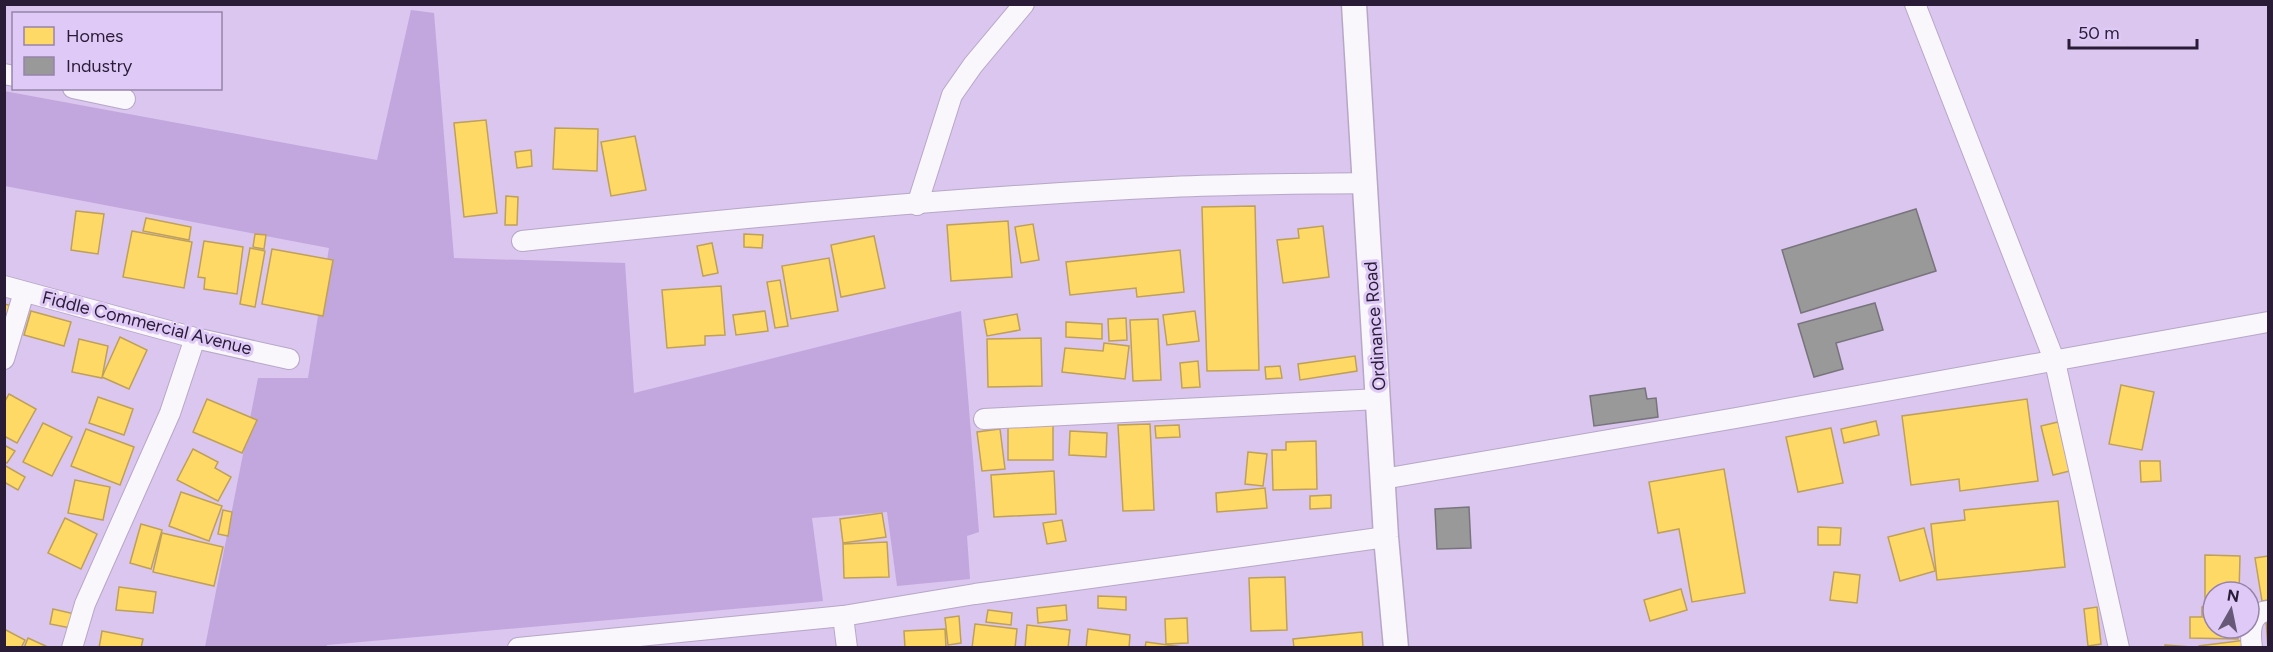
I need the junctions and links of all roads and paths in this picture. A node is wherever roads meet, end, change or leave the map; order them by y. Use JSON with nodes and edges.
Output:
{"nodes":[{"id":1,"x":1024,"y":4,"type":"edge"},
{"id":2,"x":1354,"y":4,"type":"edge"},
{"id":3,"x":1915,"y":4,"type":"edge"},
{"id":4,"x":82,"y":90,"type":"edge"},
{"id":5,"x":124,"y":99,"type":"dead end"},
{"id":6,"x":1366,"y":183,"type":"junction"},
{"id":7,"x":917,"y":205,"type":"junction"},
{"id":8,"x":522,"y":241,"type":"dead end"},
{"id":9,"x":4,"y":286,"type":"edge"},
{"id":10,"x":24,"y":292,"type":"junction"},
{"id":11,"x":2268,"y":322,"type":"edge"},
{"id":12,"x":195,"y":338,"type":"junction"},
{"id":13,"x":4,"y":359,"type":"edge"},
{"id":14,"x":289,"y":359,"type":"dead end"},
{"id":15,"x":2055,"y":362,"type":"junction"},
{"id":16,"x":1379,"y":399,"type":"junction"},
{"id":17,"x":984,"y":419,"type":"dead end"},
{"id":18,"x":1383,"y":479,"type":"junction"},
{"id":19,"x":1386,"y":537,"type":"junction"},
{"id":20,"x":2268,"y":611,"type":"edge"},
{"id":21,"x":843,"y":616,"type":"junction"},
{"id":22,"x":72,"y":648,"type":"edge"},
{"id":23,"x":518,"y":648,"type":"edge"},
{"id":24,"x":847,"y":648,"type":"edge"},
{"id":25,"x":1396,"y":648,"type":"edge"},
{"id":26,"x":2119,"y":648,"type":"edge"},
{"id":27,"x":2252,"y":648,"type":"edge"}],
"edges":[{"from":1,"to":7,"type":"street"},
{"from":2,"to":6,"type":"street","name":"Ordinance Road"},
{"from":3,"to":15,"type":"street"},
{"from":4,"to":5,"type":"street"},
{"from":6,"to":7,"type":"street"},
{"from":6,"to":16,"type":"street","name":"Ordinance Road"},
{"from":7,"to":8,"type":"street"},
{"from":9,"to":10,"type":"street","name":"Fiddle Commercial Avenue"},
{"from":10,"to":12,"type":"street","name":"Fiddle Commercial Avenue"},
{"from":10,"to":13,"type":"street"},
{"from":11,"to":15,"type":"street"},
{"from":12,"to":14,"type":"street","name":"Fiddle Commercial Avenue"},
{"from":12,"to":22,"type":"street"},
{"from":15,"to":18,"type":"street"},
{"from":15,"to":26,"type":"street"},
{"from":16,"to":17,"type":"street"},
{"from":16,"to":18,"type":"street","name":"Ordinance Road"},
{"from":18,"to":19,"type":"street","name":"Ordinance Road"},
{"from":19,"to":21,"type":"street"},
{"from":19,"to":25,"type":"street","name":"Ordinance Road"},
{"from":20,"to":27,"type":"street"},
{"from":21,"to":23,"type":"street"},
{"from":21,"to":24,"type":"street"}]}
